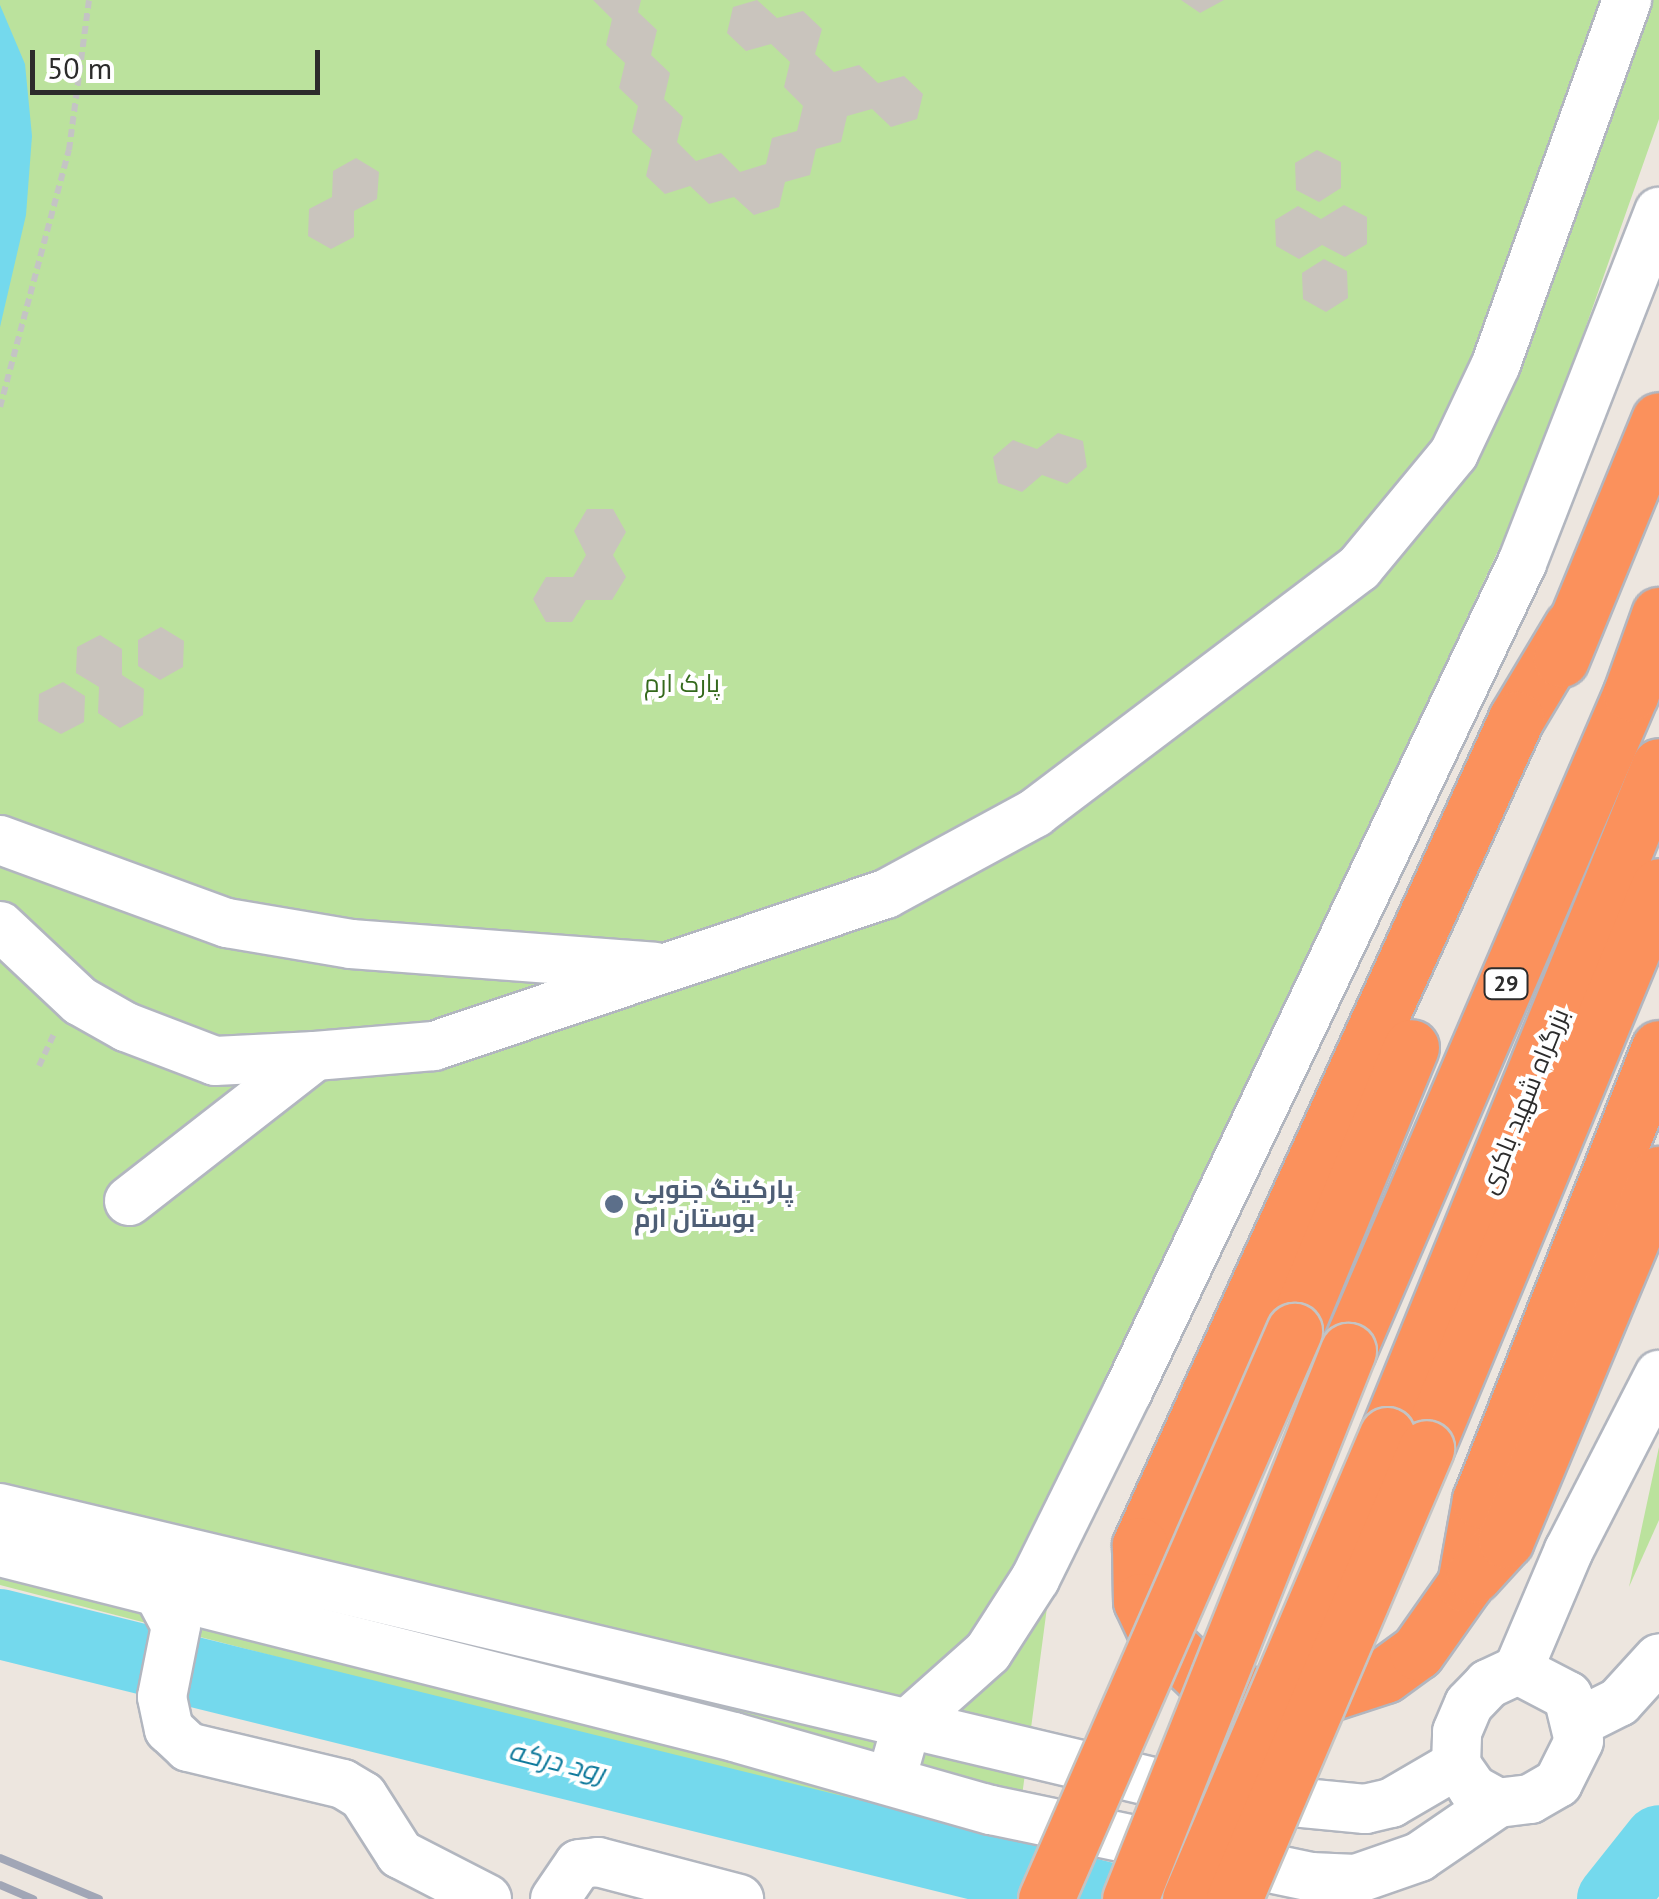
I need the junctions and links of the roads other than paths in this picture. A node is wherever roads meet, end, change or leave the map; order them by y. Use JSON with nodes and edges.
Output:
{"nodes":[{"id":1,"x":1626,"y":0,"type":"edge"},
{"id":2,"x":1659,"y":212,"type":"edge"},
{"id":3,"x":1659,"y":420,"type":"edge"},
{"id":4,"x":1659,"y":615,"type":"edge"},
{"id":5,"x":1571,"y":627,"type":"junction"},
{"id":6,"x":1659,"y":766,"type":"edge"},
{"id":7,"x":0,"y":840,"type":"edge"},
{"id":8,"x":1659,"y":886,"type":"edge"},
{"id":9,"x":0,"y":926,"type":"edge"},
{"id":10,"x":666,"y":968,"type":"junction"},
{"id":11,"x":1659,"y":1048,"type":"edge"},
{"id":12,"x":315,"y":1056,"type":"junction"},
{"id":13,"x":1659,"y":1174,"type":"edge"},
{"id":14,"x":129,"y":1201,"type":"dead end"},
{"id":15,"x":1659,"y":1376,"type":"edge"},
{"id":16,"x":1406,"y":1442,"type":"junction"},
{"id":17,"x":0,"y":1508,"type":"edge"},
{"id":18,"x":0,"y":1552,"type":"edge"},
{"id":19,"x":1465,"y":1584,"type":"junction"},
{"id":20,"x":167,"y":1610,"type":"junction"},
{"id":21,"x":1659,"y":1658,"type":"edge"},
{"id":22,"x":1518,"y":1670,"type":"junction"},
{"id":23,"x":745,"y":1688,"type":"junction"},
{"id":24,"x":1579,"y":1722,"type":"junction"},
{"id":25,"x":907,"y":1724,"type":"junction"},
{"id":26,"x":734,"y":1736,"type":"junction"},
{"id":27,"x":1456,"y":1766,"type":"junction"},
{"id":28,"x":891,"y":1780,"type":"junction"},
{"id":29,"x":1498,"y":1803,"type":"junction"},
{"id":30,"x":486,"y":1899,"type":"edge"},
{"id":31,"x":555,"y":1899,"type":"edge"},
{"id":32,"x":739,"y":1899,"type":"edge"},
{"id":33,"x":1046,"y":1899,"type":"edge"},
{"id":34,"x":1130,"y":1899,"type":"edge"},
{"id":35,"x":1190,"y":1899,"type":"edge"},
{"id":36,"x":1234,"y":1899,"type":"edge"}],
"edges":[{"from":1,"to":10,"type":"lane"},
{"from":2,"to":25,"type":"lane"},
{"from":3,"to":5,"type":"highway","number":"29"},
{"from":4,"to":34,"type":"highway","number":"29","bridge":true},
{"from":5,"to":19,"type":"highway"},
{"from":5,"to":33,"type":"highway","number":"29","bridge":true},
{"from":6,"to":16,"type":"highway","name":"بزرگراه شهید باکری","number":"29"},
{"from":7,"to":10,"type":"lane"},
{"from":8,"to":16,"type":"highway","number":"29"},
{"from":9,"to":12,"type":"lane"},
{"from":10,"to":12,"type":"lane"},
{"from":11,"to":19,"type":"highway"},
{"from":12,"to":14,"type":"lane"},
{"from":13,"to":19,"type":"highway"},
{"from":15,"to":22,"type":"lane"},
{"from":16,"to":35,"type":"highway","number":"29","bridge":true},
{"from":16,"to":36,"type":"highway","number":"29","bridge":true},
{"from":17,"to":23,"type":"lane"},
{"from":18,"to":20,"type":"lane"},
{"from":20,"to":26,"type":"lane"},
{"from":20,"to":30,"type":"lane"},
{"from":21,"to":24,"type":"lane"},
{"from":22,"to":24,"type":"lane"},
{"from":22,"to":27,"type":"lane"},
{"from":23,"to":25,"type":"lane"},
{"from":23,"to":26,"type":"lane"},
{"from":24,"to":29,"type":"lane"},
{"from":25,"to":27,"type":"lane"},
{"from":25,"to":28,"type":"lane"},
{"from":26,"to":28,"type":"lane"},
{"from":27,"to":29,"type":"lane"},
{"from":28,"to":29,"type":"lane"},
{"from":31,"to":32,"type":"lane"}]}
